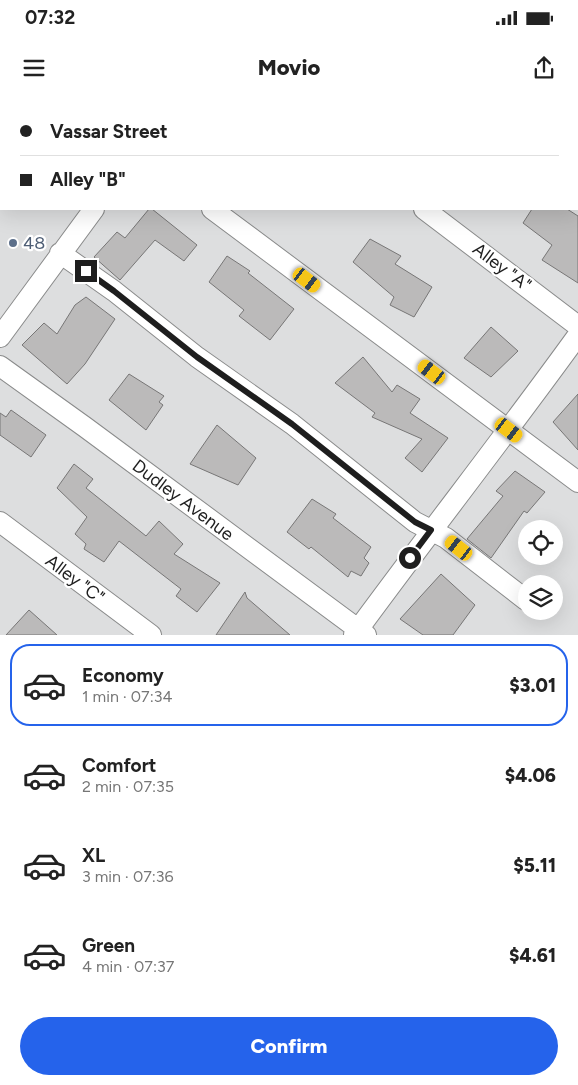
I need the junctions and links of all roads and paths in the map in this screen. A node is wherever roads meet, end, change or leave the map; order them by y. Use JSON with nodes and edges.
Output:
{"nodes":[{"id":1,"x":93,"y":210,"type":"edge"},
{"id":2,"x":213,"y":210,"type":"edge"},
{"id":3,"x":425,"y":210,"type":"edge"},
{"id":4,"x":60,"y":253,"type":"junction"},
{"id":5,"x":578,"y":326,"type":"edge"},
{"id":6,"x":578,"y":335,"type":"edge"},
{"id":7,"x":0,"y":336,"type":"edge"},
{"id":8,"x":0,"y":366,"type":"edge"},
{"id":9,"x":509,"y":430,"type":"junction"},
{"id":10,"x":578,"y":482,"type":"edge"},
{"id":11,"x":0,"y":522,"type":"edge"},
{"id":12,"x":431,"y":530,"type":"junction"},
{"id":13,"x":518,"y":594,"type":"edge"},
{"id":14,"x":359,"y":633,"type":"edge"},
{"id":15,"x":151,"y":635,"type":"edge"}],
"edges":[{"from":1,"to":4,"type":"street"},
{"from":2,"to":9,"type":"street"},
{"from":3,"to":5,"type":"street","name":"Alley \"A\""},
{"from":4,"to":7,"type":"street"},
{"from":4,"to":12,"type":"street"},
{"from":6,"to":9,"type":"street"},
{"from":8,"to":14,"type":"street","name":"Dudley Avenue"},
{"from":9,"to":10,"type":"street"},
{"from":9,"to":12,"type":"street"},
{"from":11,"to":15,"type":"street","name":"Alley \"C\""},
{"from":12,"to":13,"type":"street"},
{"from":12,"to":14,"type":"street"}]}
